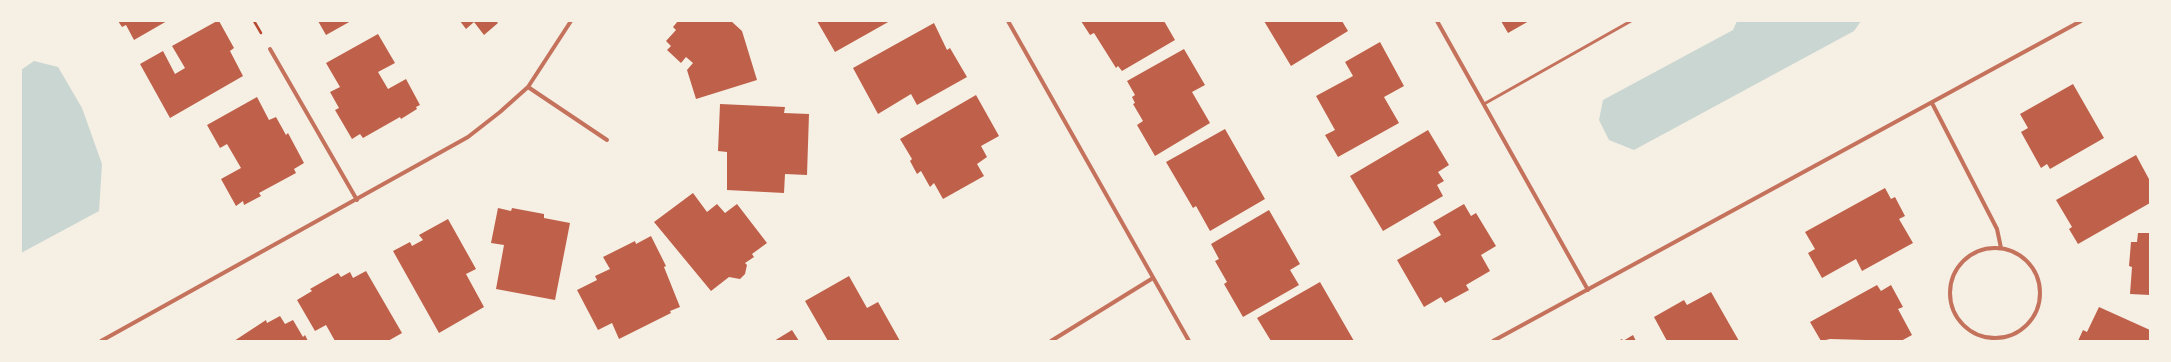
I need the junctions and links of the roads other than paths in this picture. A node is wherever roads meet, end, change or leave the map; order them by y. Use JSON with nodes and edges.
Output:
{"nodes":[{"id":1,"x":571,"y":21,"type":"edge"},
{"id":2,"x":1008,"y":21,"type":"edge"},
{"id":3,"x":1436,"y":21,"type":"edge"},
{"id":4,"x":1631,"y":21,"type":"edge"},
{"id":5,"x":2081,"y":21,"type":"edge"},
{"id":6,"x":270,"y":49,"type":"dead end"},
{"id":7,"x":528,"y":87,"type":"junction"},
{"id":8,"x":1932,"y":103,"type":"junction"},
{"id":9,"x":1484,"y":104,"type":"junction"},
{"id":10,"x":607,"y":140,"type":"dead end"},
{"id":11,"x":357,"y":200,"type":"junction"},
{"id":12,"x":2001,"y":248,"type":"junction"},
{"id":13,"x":1153,"y":278,"type":"junction"},
{"id":14,"x":1588,"y":290,"type":"junction"},
{"id":15,"x":1992,"y":340,"type":"edge"},
{"id":16,"x":102,"y":341,"type":"edge"},
{"id":17,"x":1051,"y":341,"type":"edge"},
{"id":18,"x":1189,"y":341,"type":"edge"},
{"id":19,"x":1493,"y":341,"type":"edge"}],
"edges":[{"from":1,"to":7,"type":"street"},
{"from":2,"to":13,"type":"street"},
{"from":3,"to":9,"type":"street"},
{"from":4,"to":9,"type":"lane"},
{"from":5,"to":8,"type":"street"},
{"from":6,"to":11,"type":"street"},
{"from":7,"to":10,"type":"street"},
{"from":7,"to":11,"type":"street"},
{"from":8,"to":12,"type":"street"},
{"from":8,"to":14,"type":"street"},
{"from":9,"to":14,"type":"street"},
{"from":11,"to":16,"type":"street"},
{"from":12,"to":15,"type":"street"},
{"from":12,"to":15,"type":"street"},
{"from":13,"to":17,"type":"street"},
{"from":13,"to":18,"type":"street"},
{"from":14,"to":19,"type":"street"}]}
